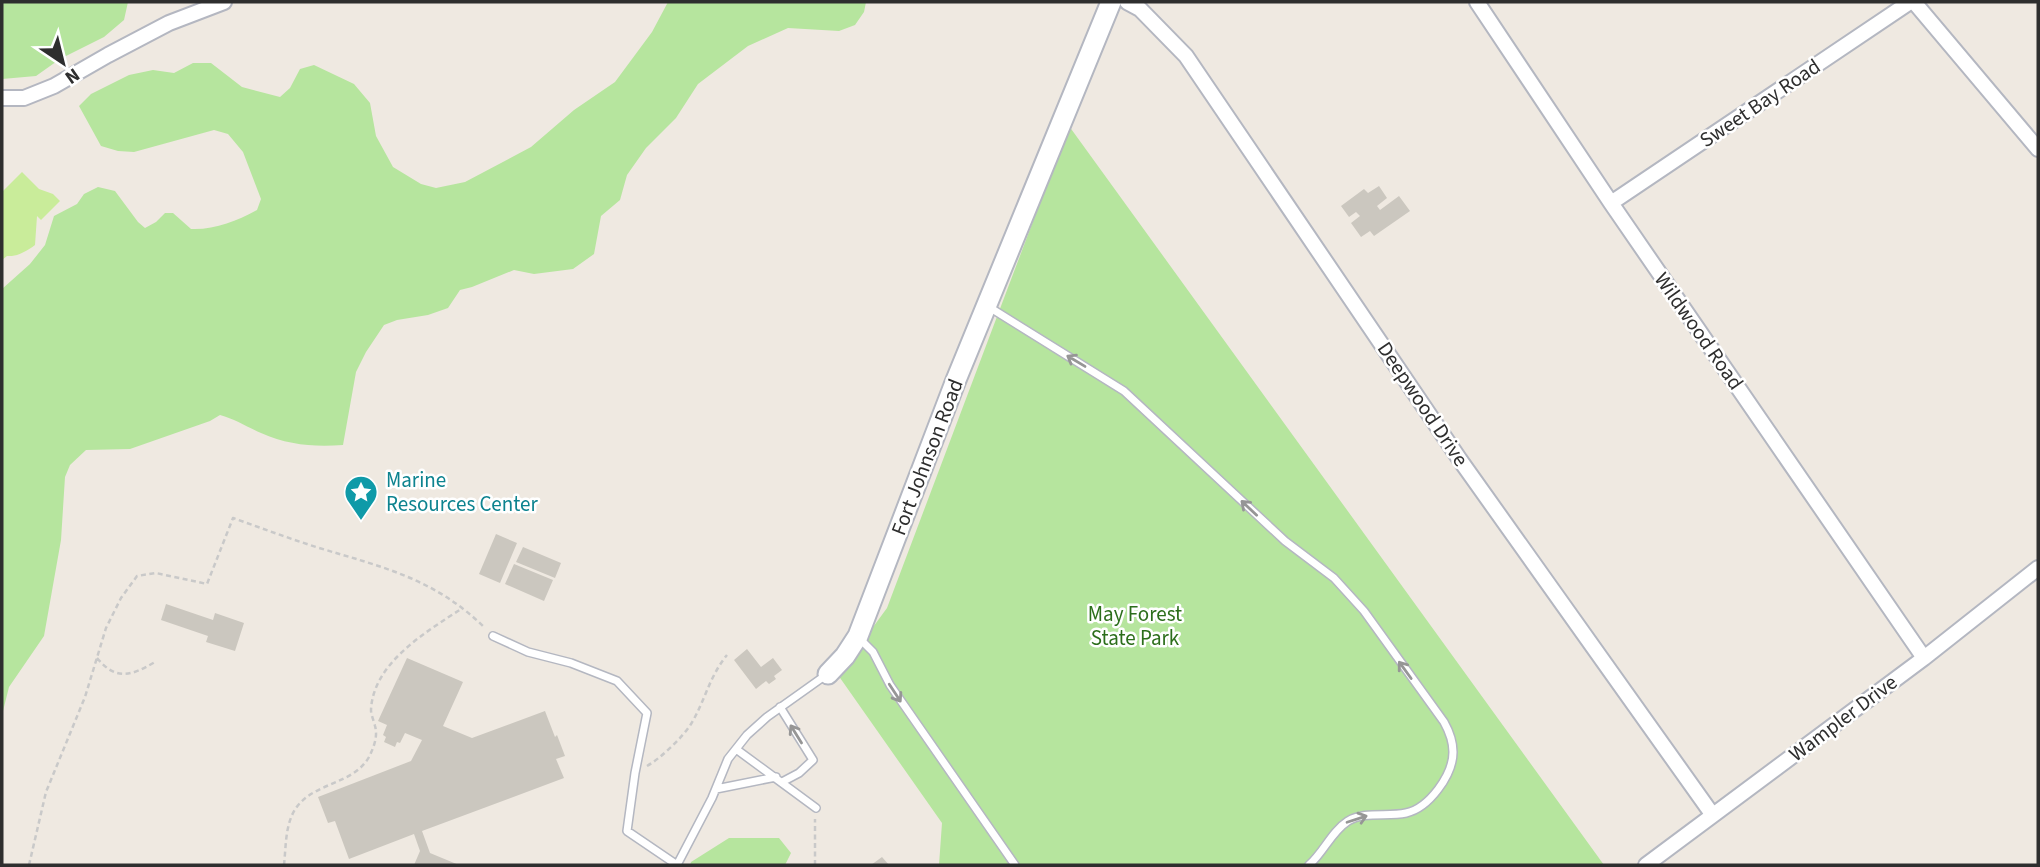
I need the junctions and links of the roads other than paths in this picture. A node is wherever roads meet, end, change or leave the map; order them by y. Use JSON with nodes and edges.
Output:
{"nodes":[{"id":1,"x":224,"y":2,"type":"edge"},
{"id":2,"x":1111,"y":2,"type":"edge"},
{"id":3,"x":1127,"y":2,"type":"edge"},
{"id":4,"x":1477,"y":2,"type":"edge"},
{"id":5,"x":1912,"y":2,"type":"edge"},
{"id":6,"x":2,"y":98,"type":"edge"},
{"id":7,"x":2038,"y":149,"type":"edge"},
{"id":8,"x":1611,"y":204,"type":"junction"},
{"id":9,"x":987,"y":305,"type":"junction"},
{"id":10,"x":2038,"y":568,"type":"edge"},
{"id":11,"x":493,"y":636,"type":"road end"},
{"id":12,"x":858,"y":636,"type":"junction"},
{"id":13,"x":1924,"y":658,"type":"junction"},
{"id":14,"x":828,"y":674,"type":"joint"},
{"id":15,"x":780,"y":707,"type":"junction"},
{"id":16,"x":736,"y":749,"type":"junction"},
{"id":17,"x":779,"y":780,"type":"junction"},
{"id":18,"x":716,"y":789,"type":"junction"},
{"id":19,"x":816,"y":808,"type":"road end"},
{"id":20,"x":1712,"y":814,"type":"junction"},
{"id":21,"x":677,"y":865,"type":"edge"},
{"id":22,"x":1015,"y":865,"type":"edge"},
{"id":23,"x":1309,"y":865,"type":"edge"},
{"id":24,"x":1646,"y":865,"type":"edge"}],
"edges":[{"from":1,"to":6,"type":"street"},
{"from":2,"to":9,"type":"street","name":"Fort Johnson Road"},
{"from":3,"to":20,"type":"street","name":"Deepwood Drive"},
{"from":4,"to":8,"type":"street","name":"Wildwood Road"},
{"from":5,"to":7,"type":"street"},
{"from":5,"to":8,"type":"street","name":"Sweet Bay Road"},
{"from":8,"to":13,"type":"street","name":"Wildwood Road"},
{"from":9,"to":12,"type":"street","name":"Fort Johnson Road"},
{"from":23,"to":9,"type":"lane","one_way":true},
{"from":10,"to":13,"type":"street","name":"Wampler Drive"},
{"from":11,"to":21,"type":"lane"},
{"from":12,"to":14,"type":"street","name":"Fort Johnson Road"},
{"from":12,"to":22,"type":"lane","one_way":true},
{"from":13,"to":20,"type":"street","name":"Wampler Drive"},
{"from":14,"to":15,"type":"lane","name":"Fort Johnson Road"},
{"from":15,"to":16,"type":"lane","name":"Fort Johnson Road"},
{"from":17,"to":15,"type":"lane","one_way":true},
{"from":16,"to":17,"type":"lane"},
{"from":16,"to":18,"type":"lane","name":"Fort Johnson Road"},
{"from":17,"to":18,"type":"lane"},
{"from":17,"to":19,"type":"lane"},
{"from":18,"to":21,"type":"lane","name":"Fort Johnson Road"},
{"from":20,"to":24,"type":"street","name":"Wampler Drive"}]}
